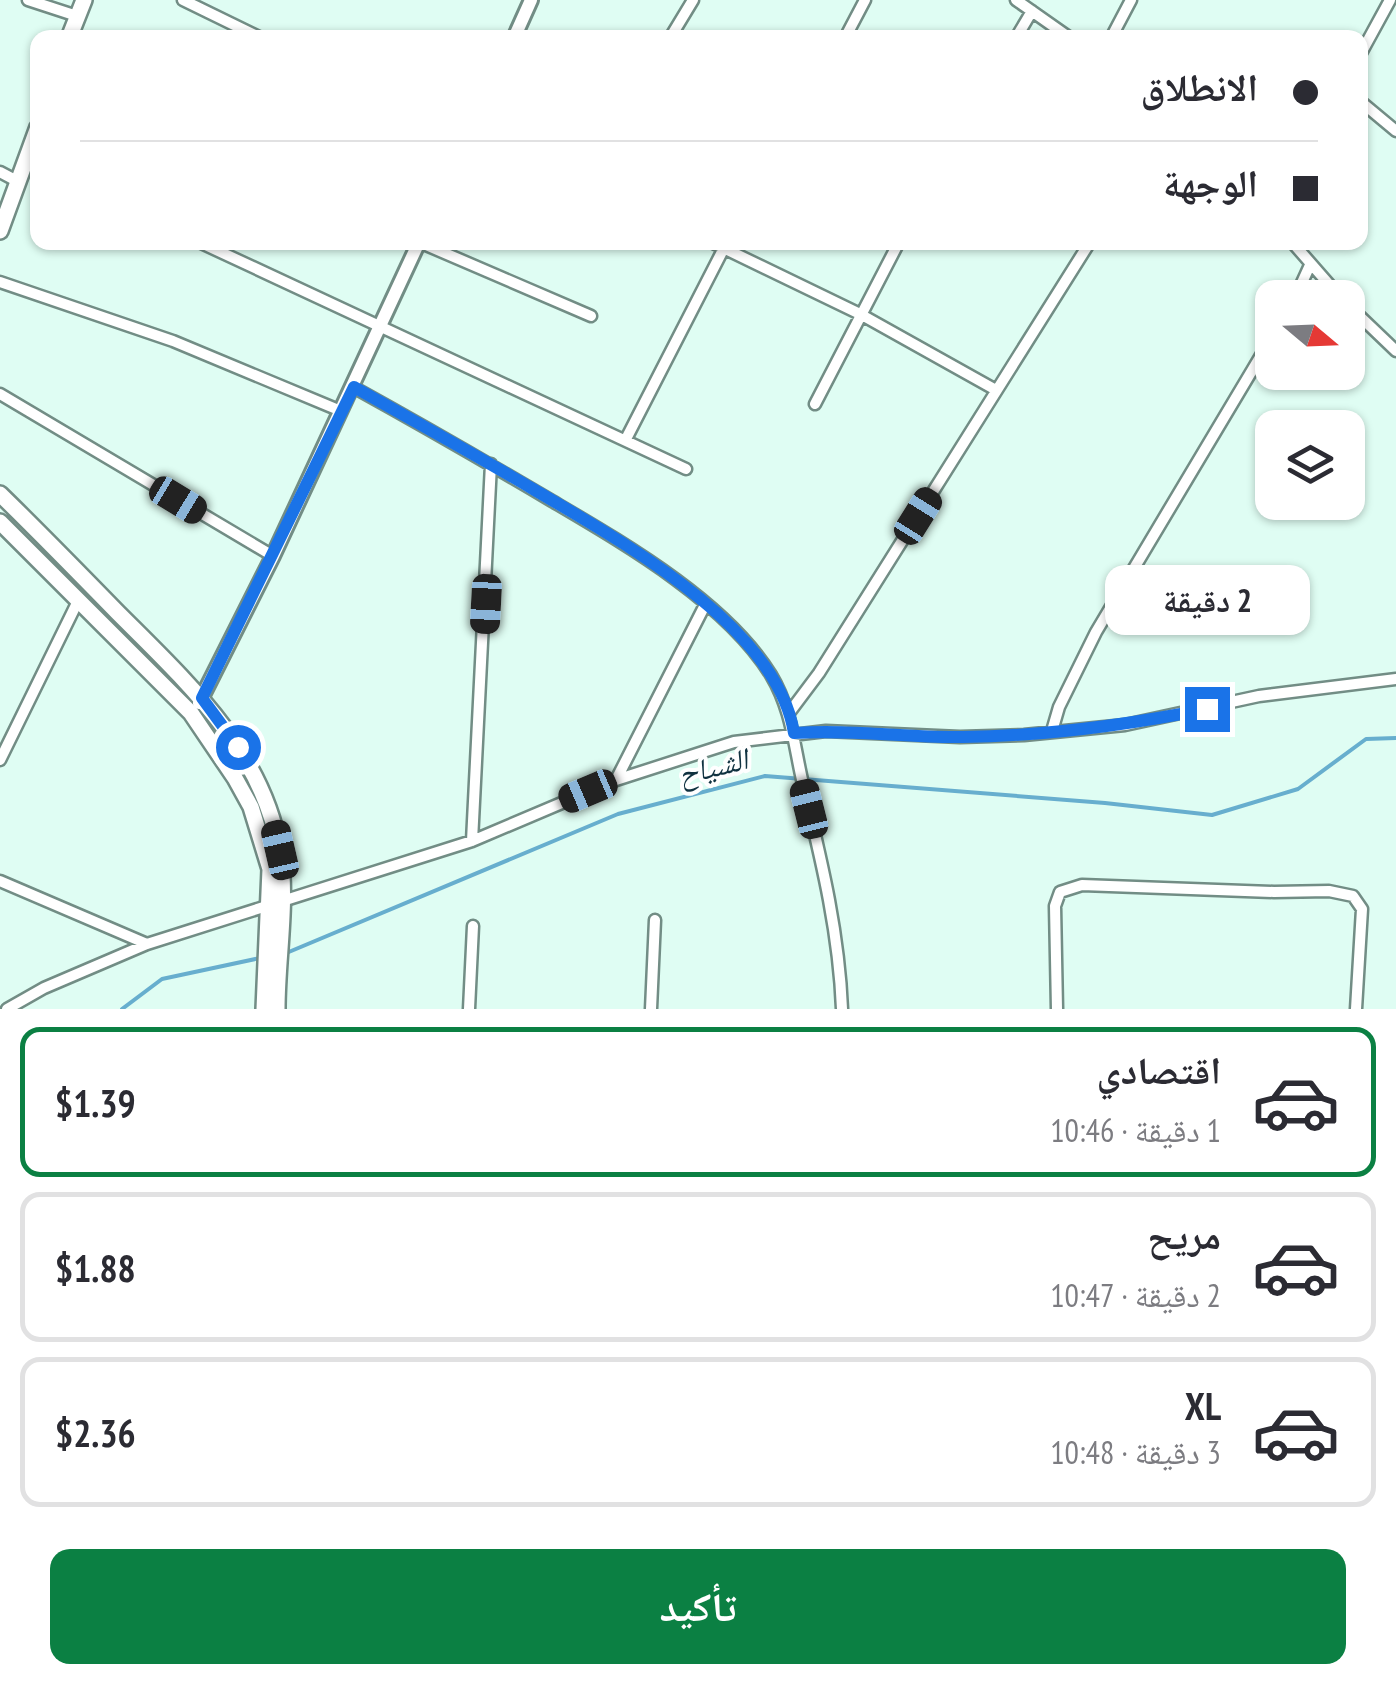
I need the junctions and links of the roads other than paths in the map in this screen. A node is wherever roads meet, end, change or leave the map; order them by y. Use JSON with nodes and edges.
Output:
{"nodes":[{"id":1,"x":28,"y":0,"type":"edge"},
{"id":2,"x":183,"y":0,"type":"edge"},
{"id":3,"x":531,"y":0,"type":"edge"},
{"id":4,"x":692,"y":0,"type":"edge"},
{"id":5,"x":864,"y":0,"type":"edge"},
{"id":6,"x":1016,"y":0,"type":"edge"},
{"id":7,"x":1131,"y":0,"type":"edge"},
{"id":8,"x":1390,"y":0,"type":"edge"},
{"id":9,"x":81,"y":8,"type":"edge"},
{"id":10,"x":1032,"y":12,"type":"junction"},
{"id":11,"x":245,"y":30,"type":"edge"},
{"id":12,"x":518,"y":30,"type":"edge"},
{"id":13,"x":675,"y":30,"type":"edge"},
{"id":14,"x":848,"y":30,"type":"edge"},
{"id":15,"x":1021,"y":30,"type":"edge"},
{"id":16,"x":1058,"y":30,"type":"edge"},
{"id":17,"x":1115,"y":30,"type":"edge"},
{"id":18,"x":1368,"y":41,"type":"edge"},
{"id":19,"x":1368,"y":108,"type":"edge"},
{"id":20,"x":1396,"y":131,"type":"edge"},
{"id":21,"x":30,"y":166,"type":"edge"},
{"id":22,"x":0,"y":172,"type":"edge"},
{"id":23,"x":16,"y":181,"type":"junction"},
{"id":24,"x":0,"y":231,"type":"edge"},
{"id":25,"x":216,"y":250,"type":"edge"},
{"id":26,"x":415,"y":250,"type":"edge"},
{"id":27,"x":438,"y":250,"type":"edge"},
{"id":28,"x":722,"y":250,"type":"edge"},
{"id":29,"x":735,"y":250,"type":"edge"},
{"id":30,"x":896,"y":250,"type":"edge"},
{"id":31,"x":1085,"y":250,"type":"edge"},
{"id":32,"x":1298,"y":250,"type":"edge"},
{"id":33,"x":1310,"y":265,"type":"junction"},
{"id":34,"x":1303,"y":280,"type":"edge"},
{"id":35,"x":1324,"y":280,"type":"edge"},
{"id":36,"x":0,"y":282,"type":"edge"},
{"id":37,"x":860,"y":314,"type":"junction"},
{"id":38,"x":591,"y":316,"type":"dead end"},
{"id":39,"x":1365,"y":321,"type":"edge"},
{"id":40,"x":382,"y":326,"type":"junction"},
{"id":41,"x":1396,"y":351,"type":"edge"},
{"id":42,"x":1255,"y":365,"type":"edge"},
{"id":43,"x":354,"y":387,"type":"junction"},
{"id":44,"x":996,"y":390,"type":"junction"},
{"id":45,"x":0,"y":394,"type":"edge"},
{"id":46,"x":815,"y":404,"type":"dead end"},
{"id":47,"x":342,"y":411,"type":"junction"},
{"id":48,"x":626,"y":440,"type":"junction"},
{"id":49,"x":491,"y":464,"type":"junction"},
{"id":50,"x":686,"y":469,"type":"dead end"},
{"id":51,"x":0,"y":494,"type":"edge"},
{"id":52,"x":0,"y":522,"type":"edge"},
{"id":53,"x":274,"y":556,"type":"junction"},
{"id":54,"x":78,"y":601,"type":"junction"},
{"id":55,"x":704,"y":604,"type":"junction"},
{"id":56,"x":1396,"y":680,"type":"edge"},
{"id":57,"x":202,"y":698,"type":"junction"},
{"id":58,"x":191,"y":713,"type":"junction"},
{"id":59,"x":789,"y":713,"type":"junction"},
{"id":60,"x":1052,"y":731,"type":"junction"},
{"id":61,"x":794,"y":733,"type":"junction"},
{"id":62,"x":0,"y":760,"type":"edge"},
{"id":63,"x":616,"y":780,"type":"junction"},
{"id":64,"x":472,"y":841,"type":"junction"},
{"id":65,"x":0,"y":881,"type":"edge"},
{"id":66,"x":276,"y":902,"type":"junction"},
{"id":67,"x":655,"y":920,"type":"dead end"},
{"id":68,"x":473,"y":926,"type":"dead end"},
{"id":69,"x":147,"y":944,"type":"junction"},
{"id":70,"x":271,"y":969,"type":"junction"},
{"id":71,"x":7,"y":1009,"type":"edge"},
{"id":72,"x":264,"y":1009,"type":"edge"},
{"id":73,"x":277,"y":1009,"type":"edge"},
{"id":74,"x":469,"y":1009,"type":"edge"},
{"id":75,"x":651,"y":1009,"type":"edge"},
{"id":76,"x":842,"y":1009,"type":"edge"},
{"id":77,"x":1058,"y":1009,"type":"edge"},
{"id":78,"x":1356,"y":1009,"type":"edge"}],
"edges":[{"from":1,"to":9,"type":"street"},
{"from":2,"to":11,"type":"street"},
{"from":3,"to":12,"type":"street"},
{"from":4,"to":13,"type":"street"},
{"from":5,"to":14,"type":"street"},
{"from":6,"to":10,"type":"street"},
{"from":7,"to":17,"type":"street"},
{"from":8,"to":18,"type":"street"},
{"from":10,"to":15,"type":"street"},
{"from":10,"to":16,"type":"street"},
{"from":19,"to":20,"type":"street"},
{"from":21,"to":23,"type":"main road"},
{"from":22,"to":23,"type":"street"},
{"from":23,"to":24,"type":"main road"},
{"from":25,"to":40,"type":"street"},
{"from":26,"to":40,"type":"street"},
{"from":27,"to":38,"type":"street"},
{"from":28,"to":48,"type":"street"},
{"from":29,"to":37,"type":"street"},
{"from":30,"to":37,"type":"street"},
{"from":31,"to":44,"type":"street"},
{"from":32,"to":33,"type":"street"},
{"from":33,"to":34,"type":"street"},
{"from":33,"to":35,"type":"street"},
{"from":36,"to":47,"type":"street"},
{"from":37,"to":44,"type":"street"},
{"from":37,"to":46,"type":"street"},
{"from":39,"to":41,"type":"street"},
{"from":40,"to":43,"type":"street"},
{"from":40,"to":48,"type":"street"},
{"from":42,"to":60,"type":"street"},
{"from":43,"to":47,"type":"street"},
{"from":43,"to":49,"type":"street"},
{"from":44,"to":59,"type":"street"},
{"from":45,"to":53,"type":"street"},
{"from":47,"to":53,"type":"street"},
{"from":48,"to":50,"type":"street"},
{"from":49,"to":55,"type":"street"},
{"from":49,"to":64,"type":"street"},
{"from":51,"to":57,"type":"main road"},
{"from":52,"to":54,"type":"main road"},
{"from":53,"to":57,"type":"street"},
{"from":54,"to":58,"type":"main road"},
{"from":54,"to":62,"type":"street"},
{"from":55,"to":59,"type":"street"},
{"from":55,"to":63,"type":"street"},
{"from":56,"to":60,"type":"street"},
{"from":57,"to":58,"type":"street"},
{"from":57,"to":66,"type":"main road"},
{"from":58,"to":66,"type":"main road"},
{"from":59,"to":61,"type":"street"},
{"from":60,"to":61,"type":"street"},
{"from":61,"to":63,"type":"street"},
{"from":61,"to":76,"type":"street"},
{"from":63,"to":64,"type":"street"},
{"from":64,"to":66,"type":"street"},
{"from":65,"to":69,"type":"street"},
{"from":66,"to":69,"type":"street"},
{"from":66,"to":70,"type":"main road"},
{"from":67,"to":75,"type":"street"},
{"from":68,"to":74,"type":"street"},
{"from":69,"to":71,"type":"street"},
{"from":70,"to":72,"type":"main road"},
{"from":70,"to":73,"type":"main road"},
{"from":77,"to":78,"type":"street"}]}
